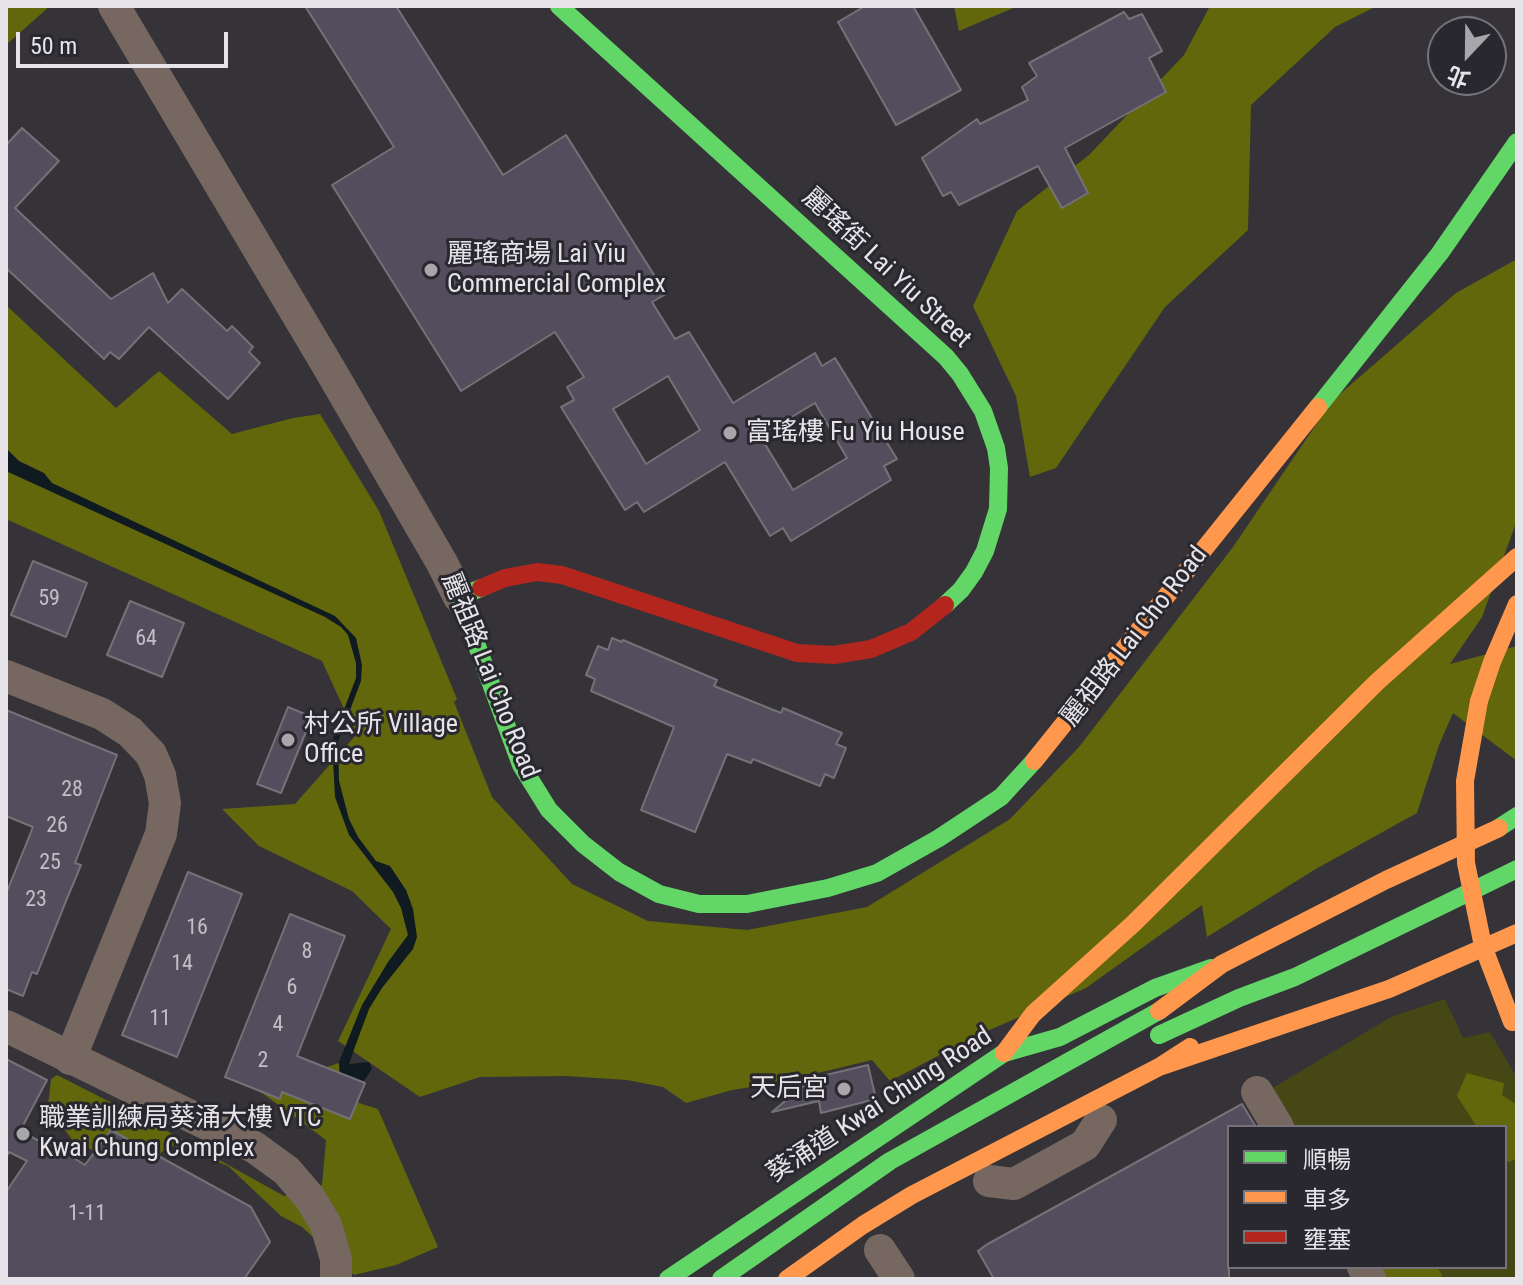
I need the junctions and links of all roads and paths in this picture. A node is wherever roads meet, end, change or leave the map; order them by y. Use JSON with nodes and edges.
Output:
{"nodes":[{"id":1,"x":114,"y":6,"type":"edge"},
{"id":2,"x":559,"y":6,"type":"edge"},
{"id":3,"x":1517,"y":142,"type":"edge"},
{"id":4,"x":1517,"y":557,"type":"edge"},
{"id":5,"x":459,"y":597,"type":"junction"},
{"id":6,"x":1517,"y":604,"type":"edge"},
{"id":7,"x":6,"y":676,"type":"edge"},
{"id":8,"x":1511,"y":821,"type":"edge"},
{"id":9,"x":1517,"y":869,"type":"edge"},
{"id":10,"x":1517,"y":933,"type":"edge"},
{"id":11,"x":1222,"y":964,"type":"junction"},
{"id":12,"x":1295,"y":977,"type":"junction"},
{"id":13,"x":6,"y":1026,"type":"edge"},
{"id":14,"x":1514,"y":1027,"type":"edge"},
{"id":15,"x":1140,"y":1045,"type":"dead end"},
{"id":16,"x":1004,"y":1053,"type":"junction"},
{"id":17,"x":70,"y":1059,"type":"junction"},
{"id":18,"x":1159,"y":1067,"type":"junction"},
{"id":19,"x":1084,"y":1074,"type":"dead end"},
{"id":20,"x":1257,"y":1092,"type":"dead end"},
{"id":21,"x":1101,"y":1120,"type":"dead end"},
{"id":22,"x":1277,"y":1125,"type":"edge"},
{"id":23,"x":989,"y":1181,"type":"dead end"},
{"id":24,"x":826,"y":1217,"type":"junction"},
{"id":25,"x":768,"y":1268,"type":"dead end"},
{"id":26,"x":336,"y":1279,"type":"edge"},
{"id":27,"x":668,"y":1279,"type":"edge"},
{"id":28,"x":721,"y":1279,"type":"edge"},
{"id":29,"x":787,"y":1279,"type":"edge"}],
"edges":[{"from":1,"to":5,"type":"street","name":"麗祖路 Lai Cho Road"},
{"from":2,"to":5,"type":"main road","name":"麗瑤街 Lai Yiu Street"},
{"from":3,"to":5,"type":"main road","name":"麗祖路 Lai Cho Road"},
{"from":4,"to":16,"type":"main road"},
{"from":6,"to":14,"type":"main road","bridge":true},
{"from":7,"to":17,"type":"street"},
{"from":8,"to":11,"type":"main road","name":"葵涌道 Kwai Chung Road"},
{"from":9,"to":12,"type":"main road"},
{"from":10,"to":18,"type":"main road"},
{"from":11,"to":16,"type":"main road","name":"葵涌道 Kwai Chung Road"},
{"from":11,"to":24,"type":"main road","name":"葵涌道 Kwai Chung Road"},
{"from":12,"to":15,"type":"main road"},
{"from":12,"to":18,"type":"main road"},
{"from":13,"to":17,"type":"street"},
{"from":16,"to":27,"type":"main road","name":"葵涌道 Kwai Chung Road"},
{"from":17,"to":26,"type":"street"},
{"from":18,"to":29,"type":"main road"},
{"from":19,"to":24,"type":"main road","name":"葵涌道 Kwai Chung Road"},
{"from":20,"to":22,"type":"street"},
{"from":21,"to":23,"type":"street"},
{"from":24,"to":25,"type":"main road","name":"葵涌道 Kwai Chung Road"},
{"from":24,"to":28,"type":"main road","name":"葵涌道 Kwai Chung Road"}]}
